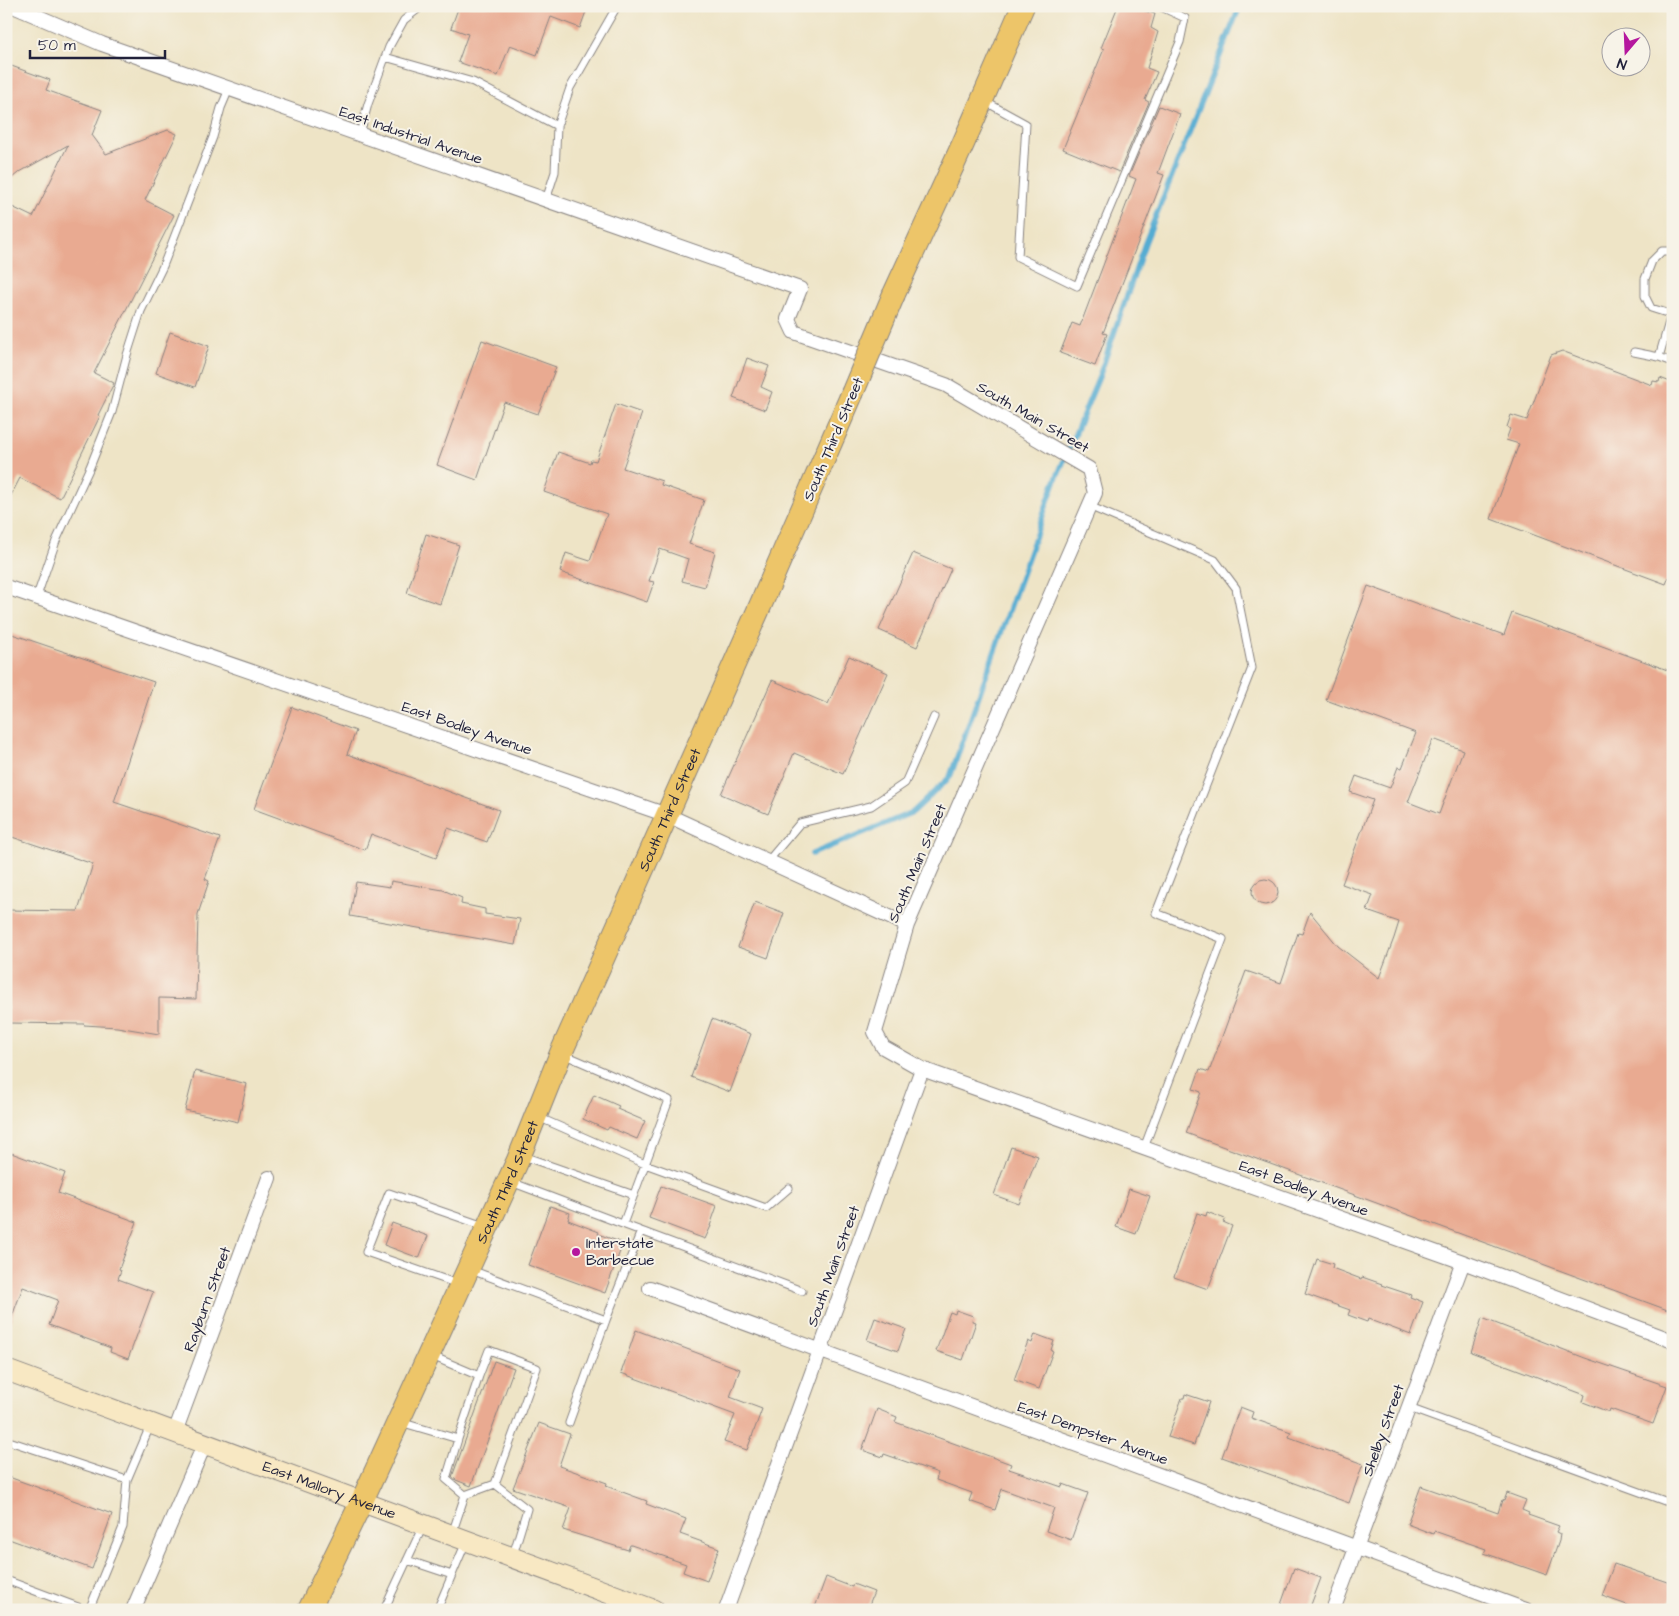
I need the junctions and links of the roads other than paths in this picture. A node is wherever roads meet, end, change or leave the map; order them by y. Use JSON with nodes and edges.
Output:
{"nodes":[{"id":1,"x":13,"y":6,"type":"edge"},
{"id":2,"x":422,"y":6,"type":"edge"},
{"id":3,"x":616,"y":6,"type":"edge"},
{"id":4,"x":1024,"y":6,"type":"edge"},
{"id":5,"x":1159,"y":6,"type":"edge"},
{"id":6,"x":385,"y":57,"type":"junction"},
{"id":7,"x":229,"y":89,"type":"junction"},
{"id":8,"x":982,"y":100,"type":"junction"},
{"id":9,"x":557,"y":126,"type":"junction"},
{"id":10,"x":360,"y":134,"type":"junction"},
{"id":11,"x":546,"y":200,"type":"junction"},
{"id":12,"x":1673,"y":251,"type":"edge"},
{"id":13,"x":800,"y":289,"type":"joint"},
{"id":14,"x":1672,"y":315,"type":"edge"},
{"id":15,"x":1634,"y":352,"type":"dead end"},
{"id":16,"x":1659,"y":357,"type":"junction"},
{"id":17,"x":1673,"y":362,"type":"edge"},
{"id":18,"x":1089,"y":506,"type":"junction"},
{"id":19,"x":6,"y":587,"type":"edge"},
{"id":20,"x":37,"y":596,"type":"junction"},
{"id":21,"x":934,"y":717,"type":"dead end"},
{"id":22,"x":667,"y":815,"type":"junction"},
{"id":23,"x":768,"y":862,"type":"junction"},
{"id":24,"x":907,"y":925,"type":"junction"},
{"id":25,"x":561,"y":1052,"type":"junction"},
{"id":26,"x":922,"y":1069,"type":"junction"},
{"id":27,"x":536,"y":1116,"type":"junction"},
{"id":28,"x":1144,"y":1148,"type":"junction"},
{"id":29,"x":520,"y":1155,"type":"junction"},
{"id":30,"x":645,"y":1164,"type":"junction"},
{"id":31,"x":269,"y":1178,"type":"dead end"},
{"id":32,"x":508,"y":1181,"type":"junction"},
{"id":33,"x":789,"y":1188,"type":"dead end"},
{"id":34,"x":634,"y":1195,"type":"junction"},
{"id":35,"x":623,"y":1224,"type":"junction"},
{"id":36,"x":487,"y":1227,"type":"junction"},
{"id":37,"x":641,"y":1231,"type":"junction"},
{"id":38,"x":1463,"y":1262,"type":"junction"},
{"id":39,"x":464,"y":1277,"type":"junction"},
{"id":40,"x":650,"y":1288,"type":"dead end"},
{"id":41,"x":802,"y":1291,"type":"dead end"},
{"id":42,"x":606,"y":1320,"type":"junction"},
{"id":43,"x":1673,"y":1341,"type":"edge"},
{"id":44,"x":820,"y":1350,"type":"junction"},
{"id":45,"x":428,"y":1355,"type":"junction"},
{"id":46,"x":6,"y":1370,"type":"edge"},
{"id":47,"x":479,"y":1376,"type":"junction"},
{"id":48,"x":1408,"y":1408,"type":"junction"},
{"id":49,"x":398,"y":1421,"type":"junction"},
{"id":50,"x":151,"y":1423,"type":"junction"},
{"id":51,"x":569,"y":1423,"type":"dead end"},
{"id":52,"x":175,"y":1432,"type":"junction"},
{"id":53,"x":458,"y":1439,"type":"junction"},
{"id":54,"x":12,"y":1442,"type":"dead end"},
{"id":55,"x":205,"y":1444,"type":"junction"},
{"id":56,"x":127,"y":1480,"type":"junction"},
{"id":57,"x":495,"y":1484,"type":"junction"},
{"id":58,"x":465,"y":1495,"type":"junction"},
{"id":59,"x":360,"y":1503,"type":"junction"},
{"id":60,"x":1673,"y":1504,"type":"edge"},
{"id":61,"x":424,"y":1526,"type":"junction"},
{"id":62,"x":459,"y":1539,"type":"junction"},
{"id":63,"x":1357,"y":1548,"type":"junction"},
{"id":64,"x":512,"y":1558,"type":"junction"},
{"id":65,"x":408,"y":1560,"type":"junction"},
{"id":66,"x":452,"y":1575,"type":"junction"},
{"id":67,"x":6,"y":1580,"type":"edge"},
{"id":68,"x":88,"y":1610,"type":"edge"},
{"id":69,"x":133,"y":1610,"type":"edge"},
{"id":70,"x":309,"y":1610,"type":"edge"},
{"id":71,"x":384,"y":1610,"type":"edge"},
{"id":72,"x":437,"y":1610,"type":"edge"},
{"id":73,"x":654,"y":1610,"type":"edge"},
{"id":74,"x":726,"y":1610,"type":"edge"},
{"id":75,"x":1334,"y":1610,"type":"edge"},
{"id":76,"x":1526,"y":1610,"type":"edge"}],
"edges":[{"from":1,"to":7,"type":"street","name":"East Industrial Avenue"},
{"from":2,"to":6,"type":"lane"},
{"from":3,"to":9,"type":"lane"},
{"from":4,"to":8,"type":"main road","name":"South Third Street"},
{"from":5,"to":8,"type":"lane"},
{"from":6,"to":9,"type":"lane"},
{"from":6,"to":10,"type":"lane"},
{"from":7,"to":10,"type":"street","name":"East Industrial Avenue"},
{"from":7,"to":20,"type":"lane"},
{"from":8,"to":22,"type":"main road","name":"South Third Street","bridge":true},
{"from":9,"to":11,"type":"lane"},
{"from":10,"to":11,"type":"street","name":"East Industrial Avenue"},
{"from":11,"to":13,"type":"street","name":"East Industrial Avenue"},
{"from":12,"to":14,"type":"lane"},
{"from":13,"to":18,"type":"street","name":"South Main Street"},
{"from":14,"to":16,"type":"lane"},
{"from":15,"to":16,"type":"lane"},
{"from":16,"to":17,"type":"lane"},
{"from":18,"to":24,"type":"street","name":"South Main Street"},
{"from":18,"to":28,"type":"lane"},
{"from":19,"to":20,"type":"street","name":"East Bodley Avenue"},
{"from":20,"to":22,"type":"street","name":"East Bodley Avenue"},
{"from":21,"to":23,"type":"lane"},
{"from":22,"to":23,"type":"street","name":"East Bodley Avenue"},
{"from":22,"to":25,"type":"main road","name":"South Third Street"},
{"from":23,"to":24,"type":"street","name":"East Bodley Avenue"},
{"from":24,"to":26,"type":"street","name":"South Main Street"},
{"from":25,"to":27,"type":"main road","name":"South Third Street"},
{"from":25,"to":30,"type":"lane"},
{"from":26,"to":28,"type":"street","name":"East Bodley Avenue"},
{"from":26,"to":44,"type":"street","name":"South Main Street"},
{"from":27,"to":29,"type":"main road","name":"South Third Street"},
{"from":27,"to":30,"type":"lane"},
{"from":28,"to":38,"type":"street","name":"East Bodley Avenue"},
{"from":29,"to":32,"type":"main road","name":"South Third Street"},
{"from":29,"to":34,"type":"lane"},
{"from":30,"to":33,"type":"lane"},
{"from":30,"to":34,"type":"lane"},
{"from":31,"to":52,"type":"street","name":"Rayburn Street"},
{"from":32,"to":35,"type":"lane"},
{"from":32,"to":36,"type":"main road","name":"South Third Street"},
{"from":34,"to":35,"type":"lane"},
{"from":35,"to":37,"type":"lane"},
{"from":36,"to":39,"type":"main road","name":"South Third Street"},
{"from":36,"to":39,"type":"lane"},
{"from":37,"to":41,"type":"lane"},
{"from":37,"to":42,"type":"lane"},
{"from":38,"to":43,"type":"street","name":"East Bodley Avenue"},
{"from":38,"to":48,"type":"street","name":"Shelby Street"},
{"from":39,"to":42,"type":"lane"},
{"from":39,"to":45,"type":"main road","name":"South Third Street"},
{"from":40,"to":44,"type":"street","name":"East Dempster Avenue"},
{"from":42,"to":51,"type":"lane"},
{"from":44,"to":63,"type":"street","name":"East Dempster Avenue"},
{"from":44,"to":74,"type":"street","name":"South Main Street"},
{"from":45,"to":47,"type":"lane"},
{"from":45,"to":49,"type":"main road","name":"South Third Street"},
{"from":46,"to":50,"type":"main road","name":"East Mallory Avenue"},
{"from":47,"to":53,"type":"lane"},
{"from":47,"to":57,"type":"lane"},
{"from":48,"to":60,"type":"lane"},
{"from":48,"to":63,"type":"street","name":"Shelby Street"},
{"from":49,"to":53,"type":"lane"},
{"from":49,"to":59,"type":"main road","name":"South Third Street"},
{"from":50,"to":52,"type":"main road","name":"East Mallory Avenue"},
{"from":50,"to":56,"type":"lane"},
{"from":52,"to":55,"type":"main road","name":"East Mallory Avenue"},
{"from":53,"to":58,"type":"lane"},
{"from":54,"to":56,"type":"lane"},
{"from":55,"to":59,"type":"main road","name":"East Mallory Avenue"},
{"from":55,"to":69,"type":"street"},
{"from":56,"to":68,"type":"lane"},
{"from":57,"to":58,"type":"lane"},
{"from":57,"to":64,"type":"lane"},
{"from":58,"to":62,"type":"lane"},
{"from":59,"to":61,"type":"main road","name":"East Mallory Avenue"},
{"from":59,"to":70,"type":"main road","name":"South Third Street"},
{"from":61,"to":62,"type":"main road","name":"East Mallory Avenue"},
{"from":61,"to":65,"type":"lane"},
{"from":62,"to":64,"type":"main road","name":"East Mallory Avenue"},
{"from":62,"to":66,"type":"lane"},
{"from":63,"to":75,"type":"street","name":"Shelby Street"},
{"from":63,"to":76,"type":"street","name":"East Dempster Avenue"},
{"from":64,"to":73,"type":"main road","name":"East Mallory Avenue"},
{"from":65,"to":66,"type":"lane"},
{"from":65,"to":71,"type":"lane"},
{"from":66,"to":72,"type":"lane"},
{"from":67,"to":68,"type":"lane"}]}
